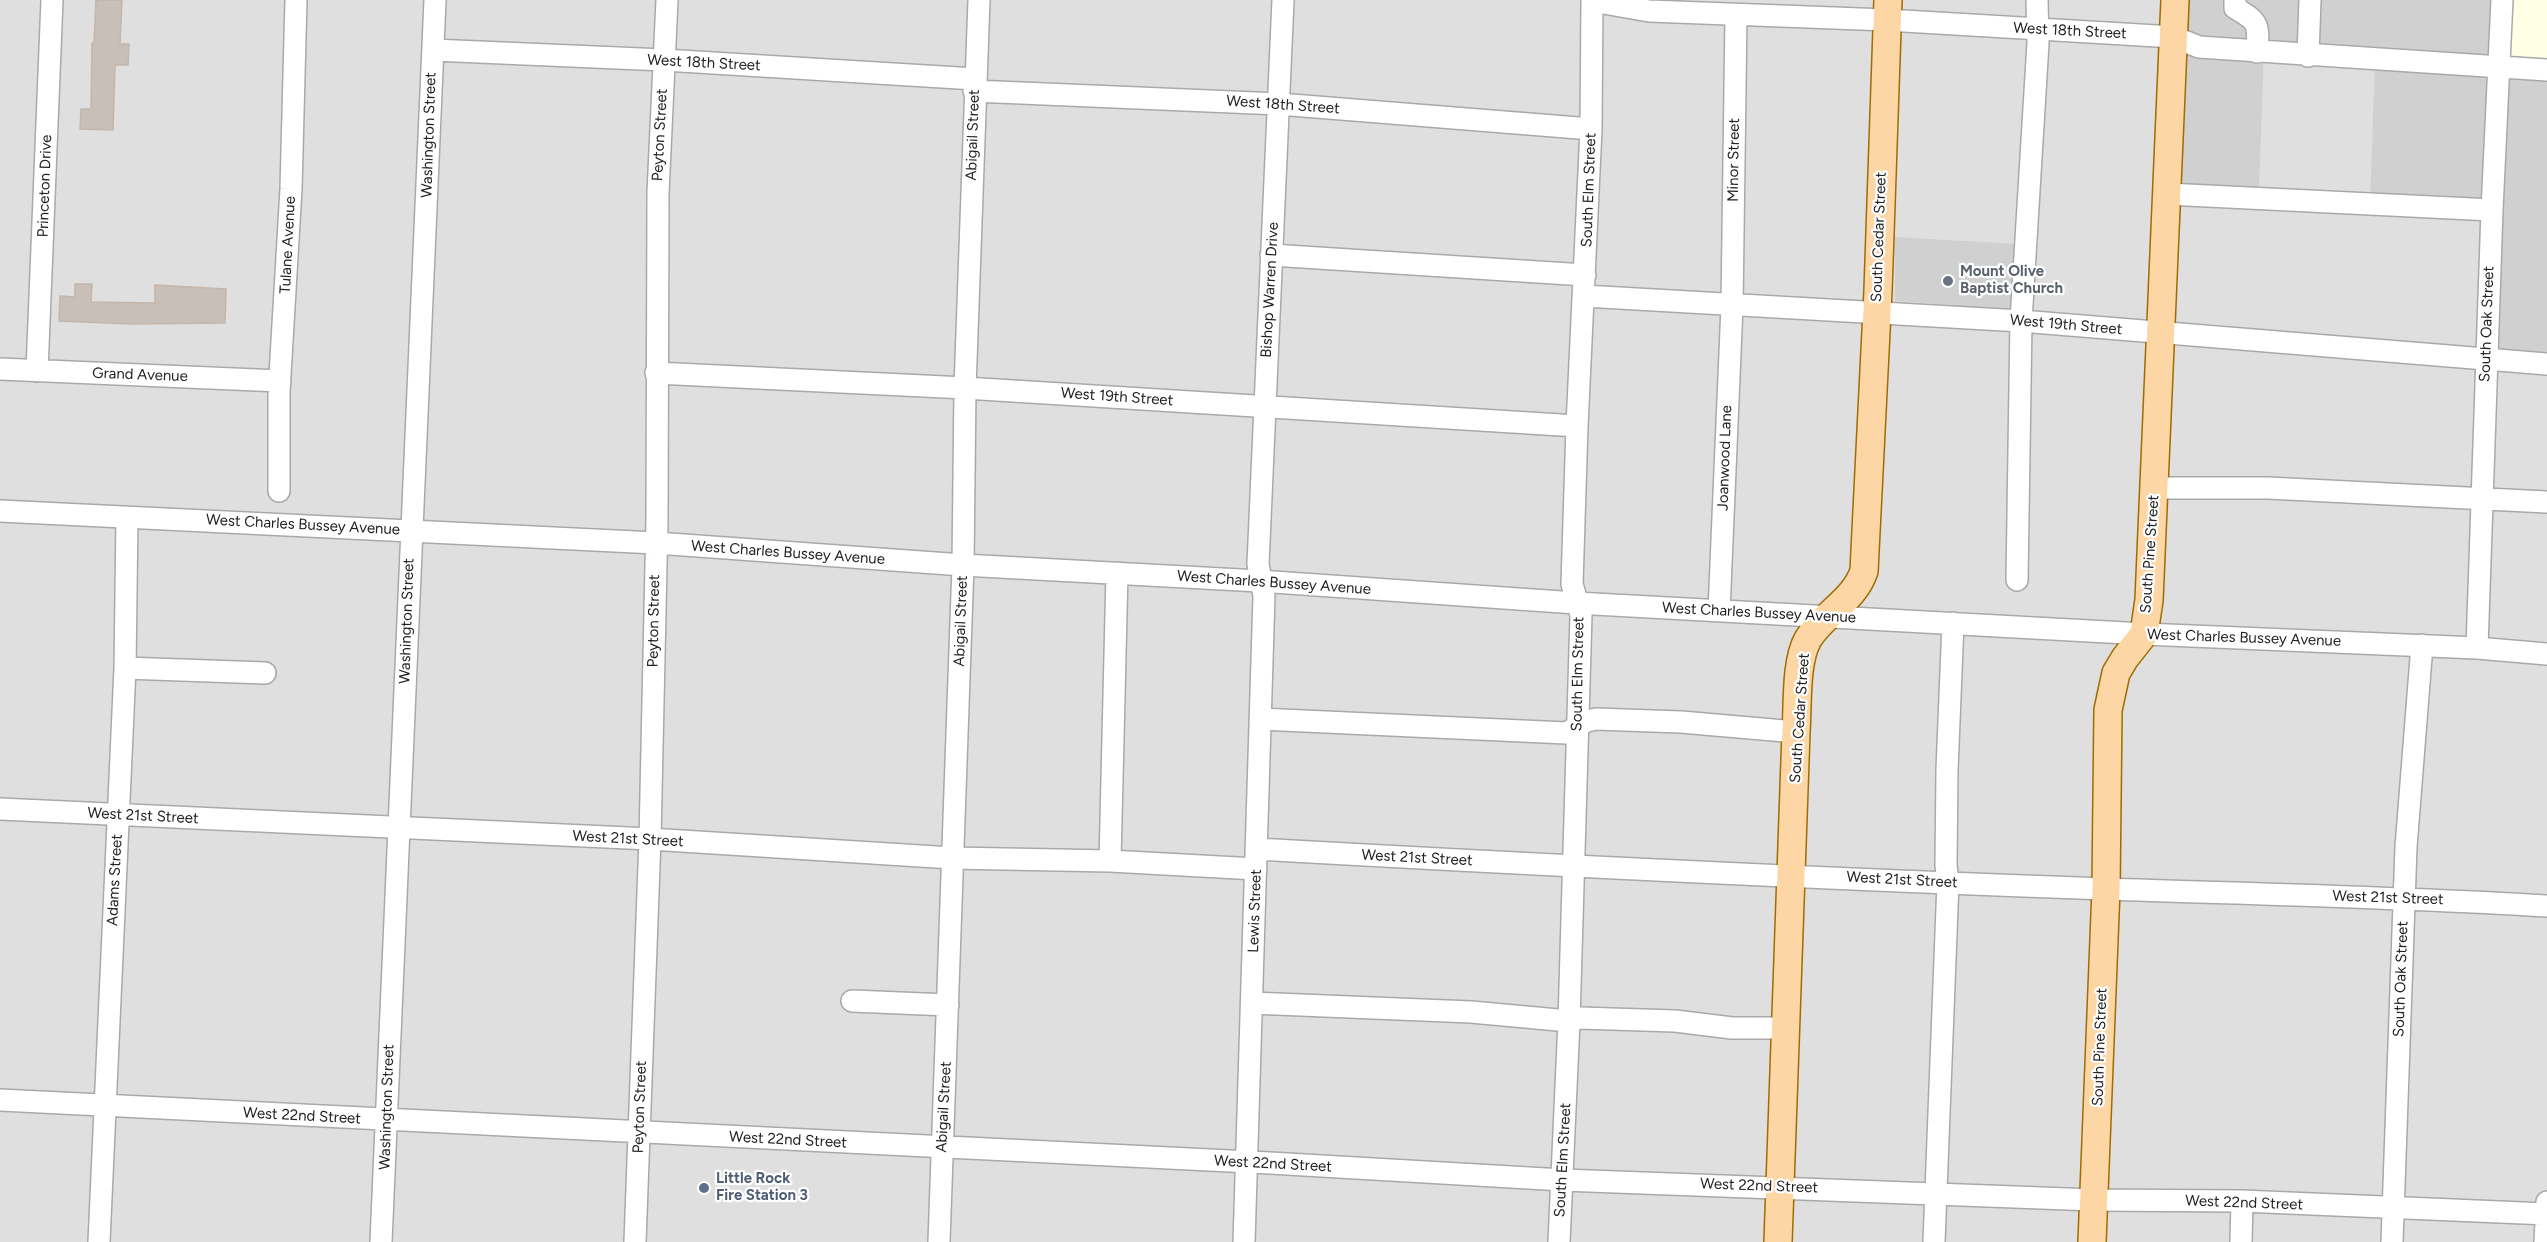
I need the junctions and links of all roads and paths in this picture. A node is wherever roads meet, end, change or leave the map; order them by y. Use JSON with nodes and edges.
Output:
{"nodes":[{"id":1,"x":52,"y":0,"type":"edge"},
{"id":2,"x":296,"y":0,"type":"edge"},
{"id":3,"x":435,"y":0,"type":"edge"},
{"id":4,"x":667,"y":0,"type":"edge"},
{"id":5,"x":979,"y":0,"type":"edge"},
{"id":6,"x":1283,"y":0,"type":"edge"},
{"id":7,"x":2037,"y":0,"type":"edge"},
{"id":8,"x":2175,"y":0,"type":"edge"},
{"id":9,"x":2235,"y":0,"type":"edge"},
{"id":10,"x":2310,"y":0,"type":"edge"},
{"id":11,"x":2502,"y":0,"type":"edge"},
{"id":12,"x":1592,"y":1,"type":"edge"},
{"id":13,"x":1887,"y":10,"type":"edge"},
{"id":14,"x":1736,"y":15,"type":"junction"},
{"id":15,"x":2038,"y":29,"type":"junction"},
{"id":16,"x":2174,"y":37,"type":"junction"},
{"id":17,"x":433,"y":50,"type":"junction"},
{"id":18,"x":2257,"y":52,"type":"junction"},
{"id":19,"x":2308,"y":56,"type":"junction"},
{"id":20,"x":664,"y":60,"type":"junction"},
{"id":21,"x":2499,"y":67,"type":"junction"},
{"id":22,"x":2547,"y":70,"type":"edge"},
{"id":23,"x":974,"y":85,"type":"junction"},
{"id":24,"x":1279,"y":104,"type":"junction"},
{"id":25,"x":1591,"y":129,"type":"junction"},
{"id":26,"x":2168,"y":194,"type":"junction"},
{"id":27,"x":2492,"y":210,"type":"junction"},
{"id":28,"x":1271,"y":255,"type":"junction"},
{"id":29,"x":1585,"y":286,"type":"junction"},
{"id":30,"x":1732,"y":306,"type":"junction"},
{"id":31,"x":1877,"y":312,"type":"junction"},
{"id":32,"x":2021,"y":321,"type":"junction"},
{"id":33,"x":2161,"y":334,"type":"junction"},
{"id":34,"x":2486,"y":359,"type":"junction"},
{"id":35,"x":2547,"y":364,"type":"edge"},
{"id":36,"x":0,"y":369,"type":"edge"},
{"id":37,"x":37,"y":371,"type":"junction"},
{"id":38,"x":656,"y":373,"type":"junction"},
{"id":39,"x":280,"y":381,"type":"junction"},
{"id":40,"x":966,"y":388,"type":"junction"},
{"id":41,"x":1264,"y":406,"type":"junction"},
{"id":42,"x":1577,"y":426,"type":"junction"},
{"id":43,"x":2155,"y":488,"type":"junction"},
{"id":44,"x":279,"y":491,"type":"dead end"},
{"id":45,"x":2482,"y":497,"type":"junction"},
{"id":46,"x":2547,"y":502,"type":"edge"},
{"id":47,"x":0,"y":512,"type":"edge"},
{"id":48,"x":127,"y":517,"type":"junction"},
{"id":49,"x":411,"y":530,"type":"junction"},
{"id":50,"x":656,"y":543,"type":"junction"},
{"id":51,"x":963,"y":565,"type":"junction"},
{"id":52,"x":1117,"y":573,"type":"junction"},
{"id":53,"x":2017,"y":580,"type":"dead end"},
{"id":54,"x":1259,"y":581,"type":"junction"},
{"id":55,"x":1576,"y":603,"type":"junction"},
{"id":56,"x":1719,"y":611,"type":"junction"},
{"id":57,"x":1826,"y":617,"type":"junction"},
{"id":58,"x":1953,"y":623,"type":"junction"},
{"id":59,"x":2144,"y":634,"type":"junction"},
{"id":60,"x":2422,"y":645,"type":"junction"},
{"id":61,"x":2476,"y":648,"type":"junction"},
{"id":62,"x":2547,"y":654,"type":"edge"},
{"id":63,"x":125,"y":668,"type":"junction"},
{"id":64,"x":264,"y":673,"type":"dead end"},
{"id":65,"x":1260,"y":719,"type":"junction"},
{"id":66,"x":1576,"y":728,"type":"junction"},
{"id":67,"x":1796,"y":732,"type":"junction"},
{"id":68,"x":0,"y":809,"type":"edge"},
{"id":69,"x":118,"y":815,"type":"junction"},
{"id":70,"x":399,"y":828,"type":"junction"},
{"id":71,"x":650,"y":839,"type":"junction"},
{"id":72,"x":952,"y":858,"type":"junction"},
{"id":73,"x":1257,"y":859,"type":"junction"},
{"id":74,"x":1110,"y":861,"type":"junction"},
{"id":75,"x":1574,"y":867,"type":"junction"},
{"id":76,"x":1791,"y":875,"type":"junction"},
{"id":77,"x":1948,"y":882,"type":"junction"},
{"id":78,"x":2106,"y":889,"type":"junction"},
{"id":79,"x":2404,"y":897,"type":"junction"},
{"id":80,"x":2547,"y":906,"type":"edge"},
{"id":81,"x":852,"y":1001,"type":"dead end"},
{"id":82,"x":1252,"y":1003,"type":"junction"},
{"id":83,"x":948,"y":1005,"type":"junction"},
{"id":84,"x":1569,"y":1021,"type":"junction"},
{"id":85,"x":1786,"y":1028,"type":"junction"},
{"id":86,"x":0,"y":1100,"type":"edge"},
{"id":87,"x":105,"y":1106,"type":"junction"},
{"id":88,"x":386,"y":1120,"type":"junction"},
{"id":89,"x":639,"y":1133,"type":"junction"},
{"id":90,"x":942,"y":1148,"type":"junction"},
{"id":91,"x":1246,"y":1162,"type":"junction"},
{"id":92,"x":1563,"y":1180,"type":"junction"},
{"id":93,"x":1780,"y":1187,"type":"junction"},
{"id":94,"x":1936,"y":1194,"type":"junction"},
{"id":95,"x":2094,"y":1200,"type":"junction"},
{"id":96,"x":2242,"y":1201,"type":"junction"},
{"id":97,"x":2394,"y":1208,"type":"junction"},
{"id":98,"x":2547,"y":1210,"type":"edge"},
{"id":99,"x":99,"y":1242,"type":"edge"},
{"id":100,"x":381,"y":1242,"type":"edge"},
{"id":101,"x":635,"y":1242,"type":"edge"},
{"id":102,"x":939,"y":1242,"type":"edge"},
{"id":103,"x":1244,"y":1242,"type":"edge"},
{"id":104,"x":1559,"y":1242,"type":"edge"},
{"id":105,"x":1778,"y":1242,"type":"edge"},
{"id":106,"x":1934,"y":1242,"type":"edge"},
{"id":107,"x":2092,"y":1242,"type":"edge"},
{"id":108,"x":2241,"y":1242,"type":"edge"},
{"id":109,"x":2392,"y":1242,"type":"edge"},
{"id":110,"x":2545,"y":1242,"type":"edge"}],
"edges":[{"from":1,"to":37,"type":"street","name":"Princeton Drive"},
{"from":2,"to":39,"type":"street","name":"Tulane Avenue"},
{"from":3,"to":17,"type":"street","name":"Washington Street"},
{"from":4,"to":20,"type":"street","name":"Peyton Street"},
{"from":5,"to":23,"type":"street","name":"Abigail Street"},
{"from":6,"to":24,"type":"street","name":"Bishop Warren Drive"},
{"from":7,"to":15,"type":"street"},
{"from":8,"to":16,"type":"main road","name":"South Pine Street"},
{"from":9,"to":18,"type":"street"},
{"from":10,"to":19,"type":"street"},
{"from":11,"to":21,"type":"street","name":"South Oak Street"},
{"from":12,"to":14,"type":"street","name":"West 18th Street"},
{"from":12,"to":25,"type":"street","name":"South Elm Street"},
{"from":13,"to":14,"type":"street","name":"West 18th Street"},
{"from":13,"to":15,"type":"street","name":"West 18th Street"},
{"from":13,"to":31,"type":"main road","name":"South Cedar Street"},
{"from":14,"to":30,"type":"street","name":"Minor Street"},
{"from":15,"to":16,"type":"street","name":"West 18th Street"},
{"from":15,"to":32,"type":"street"},
{"from":16,"to":18,"type":"street","name":"West 18th Street"},
{"from":16,"to":26,"type":"main road","name":"South Pine Street"},
{"from":17,"to":20,"type":"street","name":"West 18th Street"},
{"from":17,"to":49,"type":"street","name":"Washington Street"},
{"from":18,"to":19,"type":"street","name":"West 18th Street"},
{"from":19,"to":21,"type":"street","name":"West 18th Street"},
{"from":20,"to":23,"type":"street","name":"West 18th Street"},
{"from":20,"to":38,"type":"street","name":"Peyton Street"},
{"from":21,"to":22,"type":"street","name":"West 18th Street"},
{"from":21,"to":27,"type":"street","name":"South Oak Street"},
{"from":23,"to":24,"type":"street","name":"West 18th Street"},
{"from":23,"to":40,"type":"street","name":"Abigail Street"},
{"from":24,"to":25,"type":"street","name":"West 18th Street"},
{"from":24,"to":28,"type":"street","name":"Bishop Warren Drive"},
{"from":25,"to":29,"type":"street","name":"South Elm Street"},
{"from":26,"to":27,"type":"street"},
{"from":26,"to":33,"type":"main road","name":"South Pine Street"},
{"from":27,"to":34,"type":"street","name":"South Oak Street"},
{"from":28,"to":29,"type":"street","name":"West 19th Street"},
{"from":28,"to":41,"type":"street","name":"Bishop Warren Drive"},
{"from":29,"to":30,"type":"street","name":"West 19th Street"},
{"from":29,"to":42,"type":"street","name":"South Elm Street"},
{"from":30,"to":31,"type":"street","name":"West 19th Street"},
{"from":30,"to":56,"type":"street","name":"Joanwood Lane"},
{"from":31,"to":32,"type":"street","name":"West 19th Street"},
{"from":31,"to":57,"type":"main road","name":"South Cedar Street"},
{"from":32,"to":33,"type":"street","name":"West 19th Street"},
{"from":32,"to":53,"type":"street"},
{"from":33,"to":34,"type":"street","name":"West 19th Street"},
{"from":33,"to":43,"type":"main road","name":"South Pine Street"},
{"from":34,"to":35,"type":"street","name":"West 19th Street"},
{"from":34,"to":45,"type":"street","name":"South Oak Street"},
{"from":36,"to":37,"type":"street","name":"Grand Avenue"},
{"from":37,"to":39,"type":"street","name":"Grand Avenue"},
{"from":38,"to":40,"type":"street","name":"West 19th Street"},
{"from":38,"to":50,"type":"street","name":"Peyton Street"},
{"from":39,"to":44,"type":"street","name":"Tulane Avenue"},
{"from":40,"to":41,"type":"street","name":"West 19th Street"},
{"from":40,"to":51,"type":"street","name":"Abigail Street"},
{"from":41,"to":42,"type":"street","name":"West 19th Street"},
{"from":41,"to":54,"type":"street","name":"Bishop Warren Drive"},
{"from":42,"to":55,"type":"street","name":"South Elm Street"},
{"from":43,"to":45,"type":"street"},
{"from":43,"to":59,"type":"main road","name":"South Pine Street"},
{"from":45,"to":46,"type":"street"},
{"from":45,"to":61,"type":"street","name":"South Oak Street"},
{"from":47,"to":48,"type":"street","name":"West Charles Bussey Avenue"},
{"from":48,"to":49,"type":"street","name":"West Charles Bussey Avenue"},
{"from":48,"to":63,"type":"street","name":"Adams Street"},
{"from":49,"to":50,"type":"street","name":"West Charles Bussey Avenue"},
{"from":49,"to":70,"type":"street","name":"Washington Street"},
{"from":50,"to":51,"type":"street","name":"West Charles Bussey Avenue"},
{"from":50,"to":71,"type":"street","name":"Peyton Street"},
{"from":51,"to":52,"type":"street","name":"West Charles Bussey Avenue"},
{"from":51,"to":72,"type":"street","name":"Abigail Street"},
{"from":52,"to":54,"type":"street","name":"West Charles Bussey Avenue"},
{"from":52,"to":74,"type":"street"},
{"from":54,"to":55,"type":"street","name":"West Charles Bussey Avenue"},
{"from":54,"to":65,"type":"street","name":"Lewis Street"},
{"from":55,"to":56,"type":"street","name":"West Charles Bussey Avenue"},
{"from":55,"to":66,"type":"street","name":"South Elm Street"},
{"from":56,"to":57,"type":"street","name":"West Charles Bussey Avenue"},
{"from":57,"to":58,"type":"street","name":"West Charles Bussey Avenue"},
{"from":57,"to":67,"type":"main road","name":"South Cedar Street"},
{"from":58,"to":59,"type":"street","name":"West Charles Bussey Avenue"},
{"from":58,"to":77,"type":"street"},
{"from":59,"to":60,"type":"street","name":"West Charles Bussey Avenue"},
{"from":59,"to":78,"type":"main road","name":"South Pine Street"},
{"from":60,"to":61,"type":"street","name":"West Charles Bussey Avenue"},
{"from":60,"to":79,"type":"street","name":"South Oak Street"},
{"from":61,"to":62,"type":"street","name":"West Charles Bussey Avenue"},
{"from":63,"to":64,"type":"street"},
{"from":63,"to":69,"type":"street","name":"Adams Street"},
{"from":65,"to":66,"type":"street"},
{"from":65,"to":73,"type":"street","name":"Lewis Street"},
{"from":66,"to":67,"type":"street"},
{"from":66,"to":75,"type":"street","name":"South Elm Street"},
{"from":67,"to":76,"type":"main road","name":"South Cedar Street"},
{"from":68,"to":69,"type":"street","name":"West 21st Street"},
{"from":69,"to":70,"type":"street","name":"West 21st Street"},
{"from":69,"to":87,"type":"street","name":"Adams Street"},
{"from":70,"to":71,"type":"street","name":"West 21st Street"},
{"from":70,"to":88,"type":"street","name":"Washington Street"},
{"from":71,"to":72,"type":"street","name":"West 21st Street"},
{"from":71,"to":89,"type":"street","name":"Peyton Street"},
{"from":72,"to":74,"type":"street","name":"West 21st Street"},
{"from":72,"to":83,"type":"street","name":"Abigail Street"},
{"from":73,"to":74,"type":"street","name":"West 21st Street"},
{"from":73,"to":75,"type":"street","name":"West 21st Street"},
{"from":73,"to":82,"type":"street","name":"Lewis Street"},
{"from":75,"to":76,"type":"street","name":"West 21st Street"},
{"from":75,"to":84,"type":"street","name":"South Elm Street"},
{"from":76,"to":77,"type":"street","name":"West 21st Street"},
{"from":76,"to":85,"type":"main road","name":"South Cedar Street"},
{"from":77,"to":78,"type":"street","name":"West 21st Street"},
{"from":77,"to":94,"type":"street"},
{"from":78,"to":79,"type":"street","name":"West 21st Street"},
{"from":78,"to":95,"type":"main road","name":"South Pine Street"},
{"from":79,"to":80,"type":"street","name":"West 21st Street"},
{"from":79,"to":97,"type":"street","name":"South Oak Street"},
{"from":81,"to":83,"type":"street"},
{"from":82,"to":84,"type":"street"},
{"from":82,"to":91,"type":"street","name":"Lewis Street"},
{"from":83,"to":90,"type":"street","name":"Abigail Street"},
{"from":84,"to":85,"type":"street"},
{"from":84,"to":92,"type":"street","name":"South Elm Street"},
{"from":85,"to":93,"type":"main road","name":"South Cedar Street"},
{"from":86,"to":87,"type":"street","name":"West 22nd Street"},
{"from":87,"to":88,"type":"street","name":"West 22nd Street"},
{"from":87,"to":99,"type":"street","name":"Adams Street"},
{"from":88,"to":89,"type":"street","name":"West 22nd Street"},
{"from":88,"to":100,"type":"street","name":"Washington Street"},
{"from":89,"to":90,"type":"street","name":"West 22nd Street"},
{"from":89,"to":101,"type":"street","name":"Peyton Street"},
{"from":90,"to":91,"type":"street","name":"West 22nd Street"},
{"from":90,"to":102,"type":"street","name":"Abigail Street"},
{"from":91,"to":92,"type":"street","name":"West 22nd Street"},
{"from":91,"to":103,"type":"street","name":"Lewis Street"},
{"from":92,"to":93,"type":"street","name":"West 22nd Street"},
{"from":92,"to":104,"type":"street","name":"South Elm Street"},
{"from":93,"to":94,"type":"street","name":"West 22nd Street"},
{"from":93,"to":105,"type":"main road","name":"South Cedar Street"},
{"from":94,"to":95,"type":"street","name":"West 22nd Street"},
{"from":94,"to":106,"type":"street"},
{"from":95,"to":96,"type":"street","name":"West 22nd Street"},
{"from":95,"to":107,"type":"main road","name":"South Pine Street"},
{"from":96,"to":97,"type":"street","name":"West 22nd Street"},
{"from":96,"to":108,"type":"street"},
{"from":97,"to":98,"type":"street","name":"West 22nd Street"},
{"from":97,"to":109,"type":"street","name":"South Oak Street"},
{"from":98,"to":110,"type":"street"}]}
